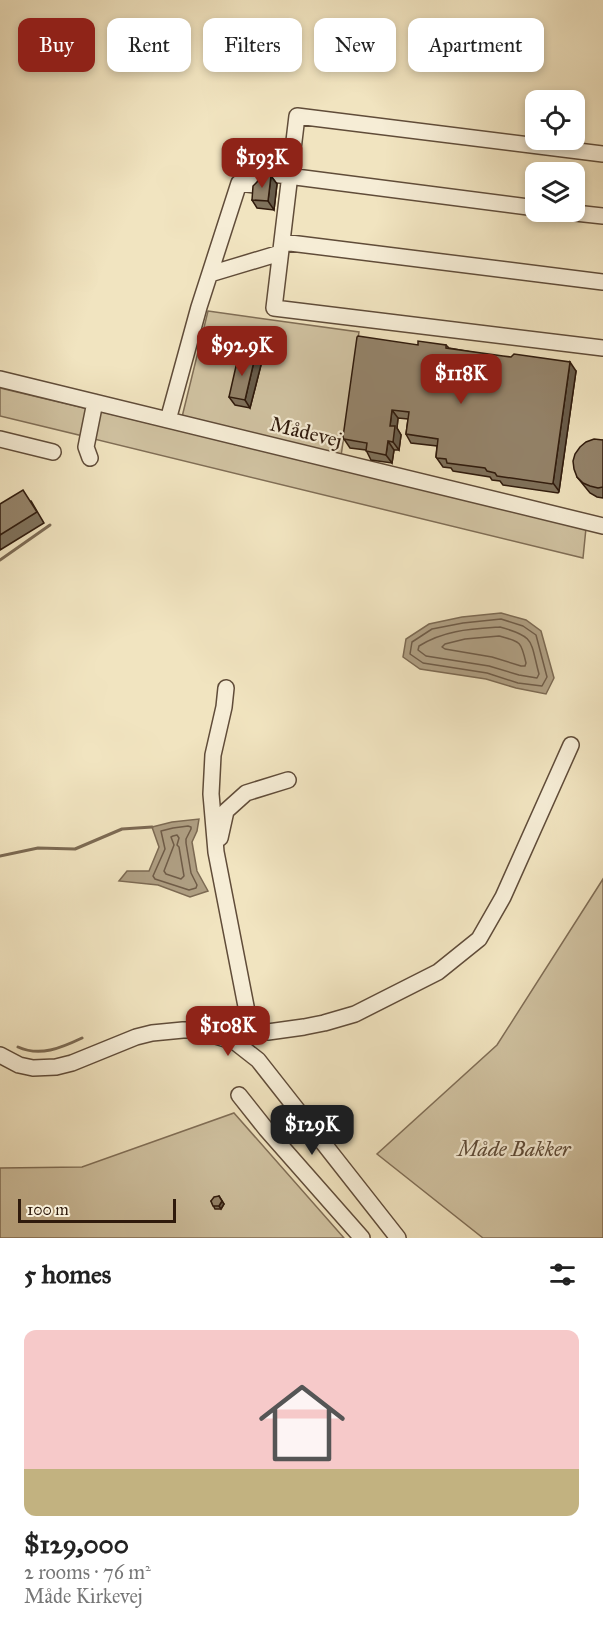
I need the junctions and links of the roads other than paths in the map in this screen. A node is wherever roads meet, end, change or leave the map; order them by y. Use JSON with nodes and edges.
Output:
{"nodes":[{"id":1,"x":603,"y":154,"type":"edge"},
{"id":2,"x":290,"y":177,"type":"junction"},
{"id":3,"x":525,"y":207,"type":"edge"},
{"id":4,"x":585,"y":214,"type":"edge"},
{"id":5,"x":603,"y":216,"type":"edge"},
{"id":6,"x":281,"y":248,"type":"junction"},
{"id":7,"x":210,"y":274,"type":"junction"},
{"id":8,"x":603,"y":282,"type":"edge"},
{"id":9,"x":603,"y":348,"type":"edge"},
{"id":10,"x":0,"y":379,"type":"edge"},
{"id":11,"x":94,"y":402,"type":"junction"},
{"id":12,"x":168,"y":420,"type":"junction"},
{"id":13,"x":0,"y":439,"type":"edge"},
{"id":14,"x":53,"y":452,"type":"dead end"},
{"id":15,"x":90,"y":458,"type":"dead end"},
{"id":16,"x":603,"y":526,"type":"edge"},
{"id":17,"x":226,"y":688,"type":"dead end"},
{"id":18,"x":571,"y":745,"type":"dead end"},
{"id":19,"x":288,"y":780,"type":"dead end"},
{"id":20,"x":216,"y":852,"type":"junction"},
{"id":21,"x":251,"y":1032,"type":"junction"},
{"id":22,"x":235,"y":1042,"type":"junction"},
{"id":23,"x":0,"y":1055,"type":"edge"},
{"id":24,"x":239,"y":1095,"type":"dead end"},
{"id":25,"x":362,"y":1238,"type":"edge"},
{"id":26,"x":398,"y":1238,"type":"edge"}],
"edges":[{"from":1,"to":2,"type":"street"},
{"from":2,"to":3,"type":"street"},
{"from":2,"to":6,"type":"street"},
{"from":2,"to":7,"type":"street"},
{"from":4,"to":5,"type":"street"},
{"from":6,"to":7,"type":"street"},
{"from":6,"to":8,"type":"street"},
{"from":6,"to":9,"type":"street"},
{"from":7,"to":12,"type":"street"},
{"from":10,"to":11,"type":"street","name":"Mådevej"},
{"from":11,"to":12,"type":"street","name":"Mådevej"},
{"from":11,"to":15,"type":"street"},
{"from":12,"to":16,"type":"street","name":"Mådevej"},
{"from":13,"to":14,"type":"street"},
{"from":17,"to":20,"type":"street"},
{"from":18,"to":21,"type":"street"},
{"from":19,"to":20,"type":"street"},
{"from":20,"to":21,"type":"street"},
{"from":21,"to":22,"type":"street"},
{"from":22,"to":23,"type":"street"},
{"from":22,"to":26,"type":"street"},
{"from":24,"to":25,"type":"street"}]}
